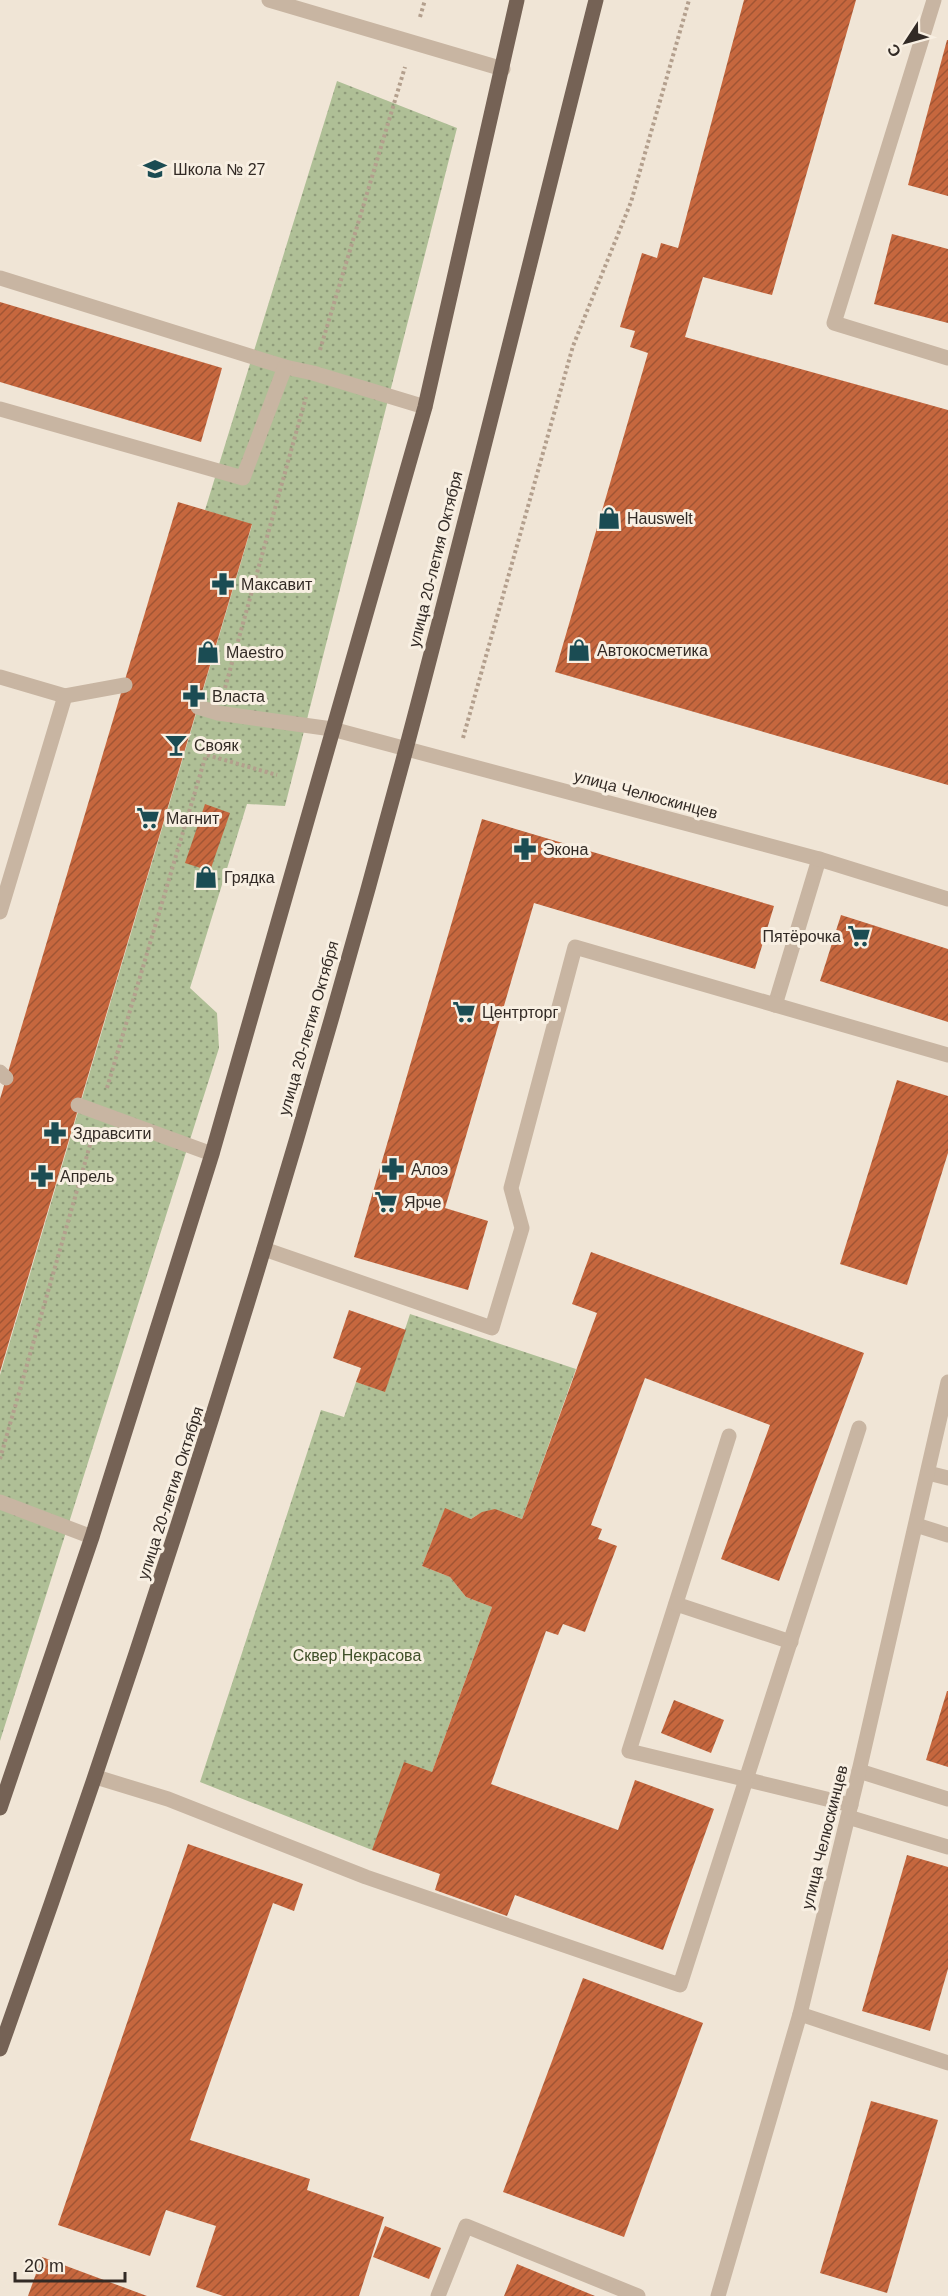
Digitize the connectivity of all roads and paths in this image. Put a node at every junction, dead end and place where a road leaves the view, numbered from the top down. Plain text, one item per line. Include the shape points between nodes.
1 (270, 0) edge
2 (517, 0) edge
3 (596, 0) edge
4 (689, 0) edge
5 (934, 0) edge
6 (503, 69) junction
7 (0, 278) edge
8 (948, 358) edge
9 (285, 367) junction
10 (425, 407) junction
11 (0, 409) edge
12 (0, 677) edge
13 (125, 685) dead end
14 (65, 696) junction
15 (198, 707) dead end
16 (332, 729) junction
17 (405, 750) junction
18 (207, 755) dead end
19 (456, 761) junction
20 (277, 775) dead end
21 (819, 859) junction
22 (948, 899) edge
23 (0, 912) edge
24 (775, 1005) junction
25 (948, 1055) edge
26 (78, 1106) dead end
27 (212, 1154) junction
28 (264, 1249) junction
29 (948, 1382) edge
30 (859, 1428) dead end
31 (729, 1436) dead end
32 (928, 1473) junction
33 (948, 1478) edge
34 (0, 1502) edge
35 (916, 1525) junction
36 (948, 1535) edge
37 (92, 1537) junction
38 (676, 1604) junction
39 (791, 1642) junction
40 (859, 1771) junction
41 (96, 1777) junction
42 (745, 1782) junction
43 (948, 1799) edge
44 (0, 1808) edge
45 (850, 1811) junction
46 (948, 1847) edge
47 (800, 2014) junction
48 (0, 2049) edge
49 (948, 2063) edge
50 (438, 2296) edge
51 (638, 2296) edge
52 (718, 2296) edge

1 - 6 street
2 - 6 main road
3 - 17 main road, улица 20-летия Октября
4 - 19 path via 631,202 573,346
5 - 8 street via 834,324
6 - 10 main road
7 - 9 street
9 - 10 street
9 - 11 street via 243,478
10 - 16 main road
12 - 14 street
13 - 14 street
14 - 23 street
15 - 16 street, улица Челюскинцев
16 - 17 street, улица Челюскинцев
16 - 27 main road
17 - 19 street, улица Челюскинцев
17 - 28 main road, улица 20-летия Октября
18 - 20 path
19 - 21 street, улица Челюскинцев
21 - 22 street, улица Челюскинцев
21 - 24 street
24 - 25 street
24 - 28 street via 575,947 511,1188 522,1228 492,1328
26 - 27 street
27 - 37 main road
28 - 41 main road, улица 20-летия Октября
29 - 32 street, улица Челюскинцев
30 - 39 street
31 - 38 street
32 - 33 street
32 - 35 street, улица Челюскинцев
34 - 37 street
35 - 36 street
35 - 40 street, улица Челюскинцев
37 - 44 main road
38 - 39 street
38 - 42 street via 629,1751
39 - 42 street
40 - 43 street
40 - 45 street, улица Челюскинцев
41 - 42 street via 168,1799 366,1877 680,1985
41 - 48 main road, улица 20-летия Октября
42 - 45 street
45 - 46 street
45 - 47 street, улица Челюскинцев
47 - 49 street
47 - 52 street, улица Челюскинцев
50 - 51 street via 466,2226

